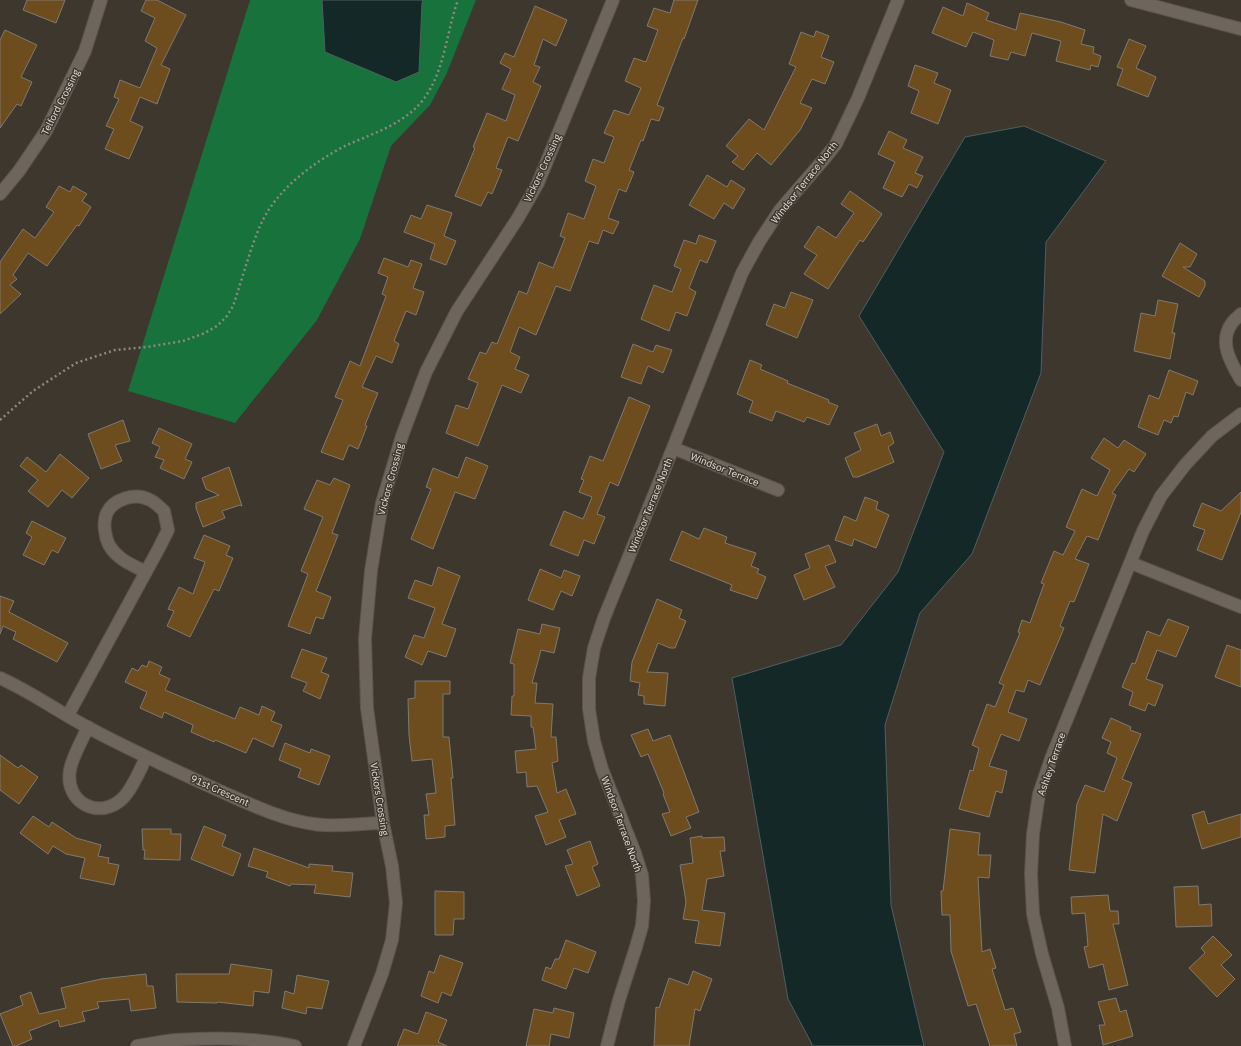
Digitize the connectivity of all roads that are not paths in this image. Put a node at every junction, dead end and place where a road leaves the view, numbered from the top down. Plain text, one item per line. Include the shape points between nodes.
1 (101, 0) edge
2 (613, 0) edge
3 (898, 0) edge
4 (1131, 0) edge
5 (1241, 29) edge
6 (0, 194) edge
7 (1241, 314) edge
8 (1241, 380) edge
9 (1241, 414) edge
10 (673, 448) junction
11 (778, 490) dead end
12 (1130, 563) junction
13 (146, 572) junction
14 (1241, 607) edge
15 (0, 678) edge
16 (68, 715) junction
17 (88, 727) junction
18 (146, 758) junction
19 (383, 823) junction
20 (137, 1046) edge
21 (296, 1046) edge
22 (354, 1046) edge
23 (607, 1046) edge
24 (1065, 1046) edge

1 - 6 street, Telford Crossing via 84,51 46,131
2 - 19 street, Vickors Crossing via 538,183 457,311 426,372 402,436 382,503 371,571 365,640 367,708
3 - 10 street, Windsor Terrace North via 858,98 836,144 780,210 742,274
4 - 5 street
7 - 8 street via 1231,323 1226,336 1226,349 1231,364
9 - 12 street, Ashley Terrace via 1207,442 1161,496
10 - 11 street, Windsor Terrace
10 - 23 street, Windsor Terrace North via 604,618 594,648 589,678 589,709 594,741 642,875 644,901 642,926
12 - 14 street
12 - 24 street, Ashley Terrace via 1052,756 1039,794 1033,834 1033,914 1058,1008
13 - 13 street via 168,530 164,511 150,499 134,496 116,502 106,515 104,529 109,545 121,558
13 - 16 street
15 - 16 street, 91st Crescent
16 - 17 street, 91st Crescent
17 - 18 street, 91st Crescent
17 - 18 street via 70,769 69,783 74,796 86,806 101,809 123,798
18 - 19 street, 91st Crescent via 245,802 286,817 313,824 338,826
19 - 22 street, Vickors Crossing via 396,903 392,940 382,974
20 - 21 street via 176,1040 228,1039

